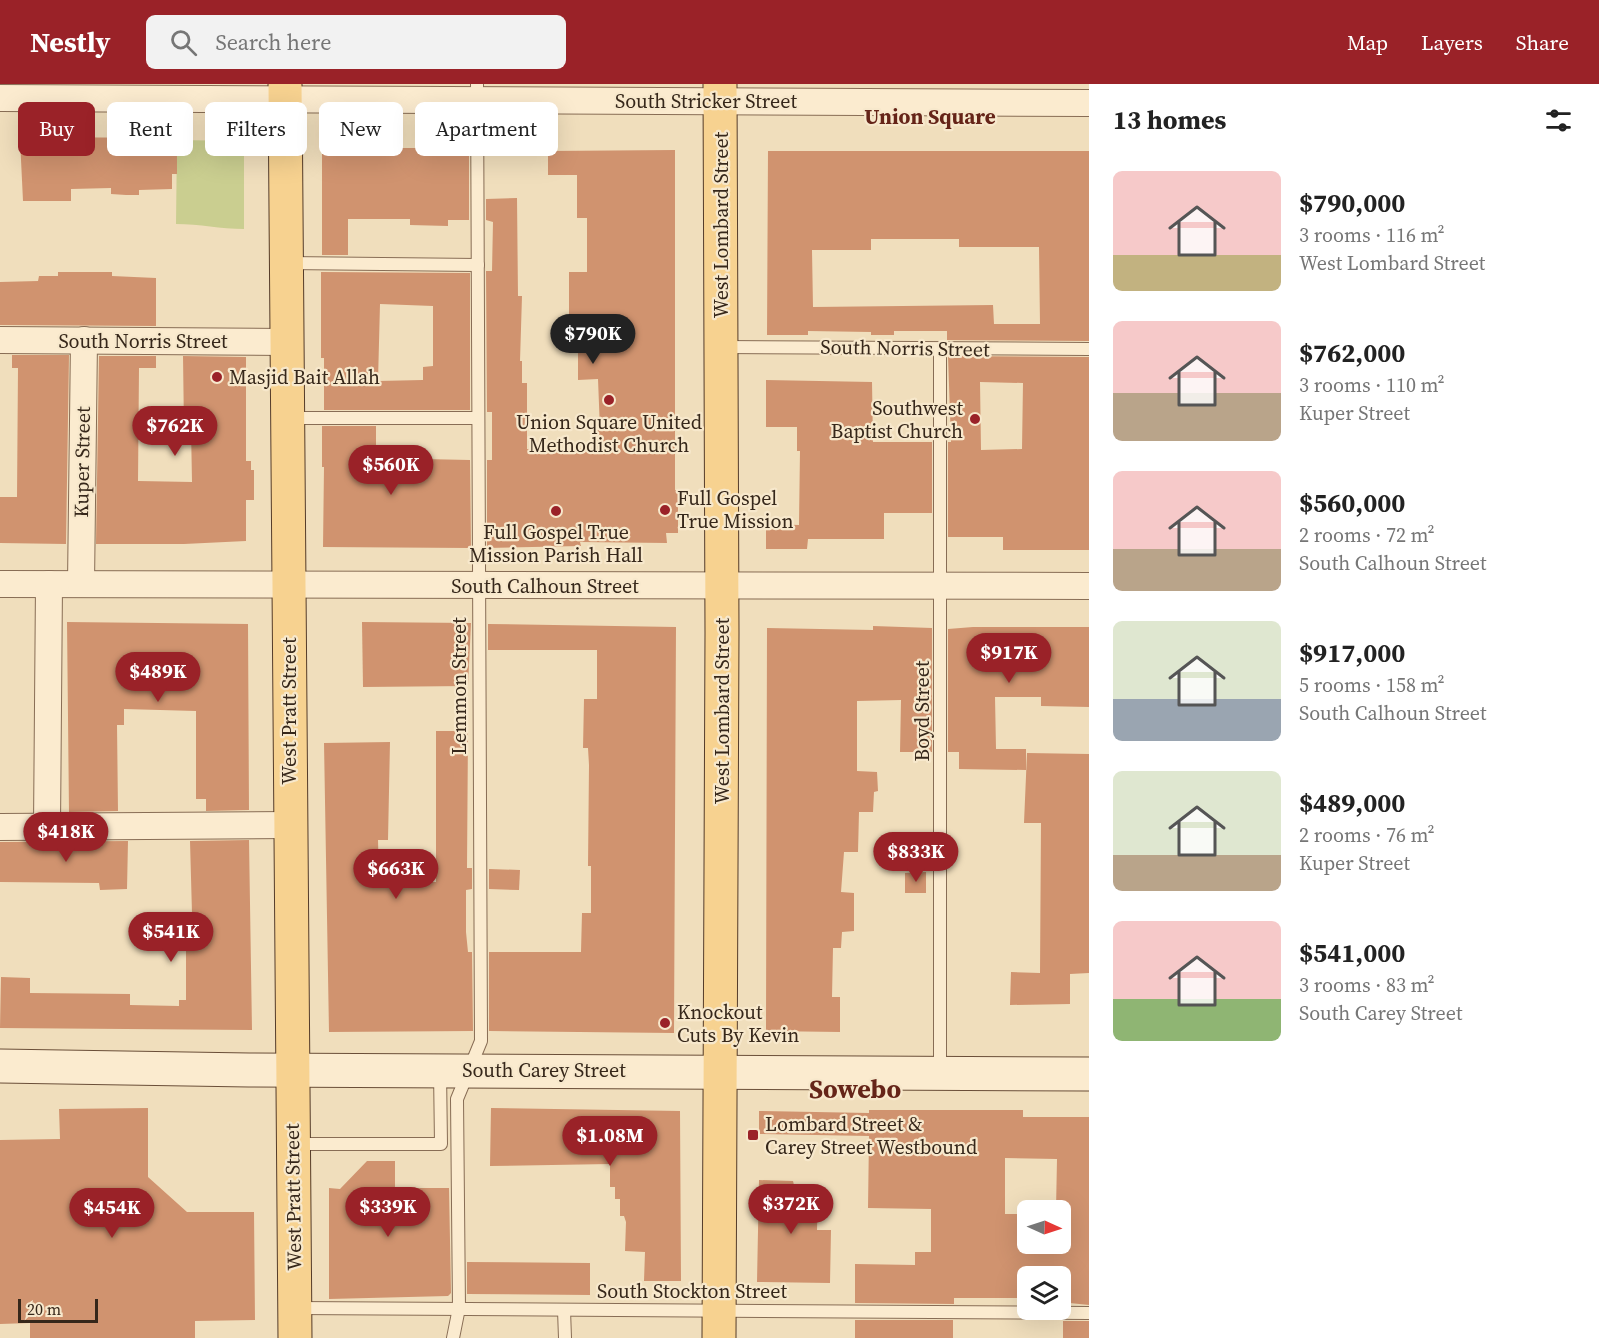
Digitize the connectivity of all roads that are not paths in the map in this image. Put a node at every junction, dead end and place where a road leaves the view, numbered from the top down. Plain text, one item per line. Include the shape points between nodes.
1 (285, 92) edge
2 (477, 92) edge
3 (720, 93) edge
4 (0, 98) edge
5 (1089, 103) edge
6 (286, 264) junction
7 (478, 265) junction
8 (0, 340) edge
9 (84, 340) junction
10 (286, 342) junction
11 (721, 346) junction
12 (940, 349) junction
13 (1089, 349) edge
14 (287, 418) junction
15 (478, 418) junction
16 (0, 584) edge
17 (49, 584) junction
18 (81, 584) junction
19 (288, 585) junction
20 (478, 586) junction
21 (1089, 586) edge
22 (722, 587) junction
23 (942, 587) junction
24 (290, 825) junction
25 (0, 827) edge
26 (47, 827) junction
27 (0, 1066) edge
28 (292, 1070) junction
29 (454, 1070) junction
30 (720, 1071) junction
31 (940, 1073) junction
32 (1089, 1074) edge
33 (293, 1144) junction
34 (459, 1308) junction
35 (564, 1310) junction
36 (1089, 1313) edge
37 (294, 1323) edge
38 (719, 1324) edge
39 (453, 1338) edge
40 (565, 1338) edge

1 - 2 street, South Stricker Street
1 - 4 street, South Stricker Street
1 - 6 main road, West Pratt Street
2 - 3 street, South Stricker Street
2 - 7 lane, Lemmon Street
3 - 5 street, South Stricker Street
3 - 11 main road, West Lombard Street
6 - 7 lane
6 - 10 main road, West Pratt Street
7 - 15 lane, Lemmon Street
8 - 9 street, South Norris Street
9 - 10 street, South Norris Street
9 - 18 street, Kuper Street
10 - 14 main road, West Pratt Street
11 - 12 lane, South Norris Street
11 - 22 main road, West Lombard Street
12 - 13 lane, South Norris Street
12 - 23 lane, Boyd Street
14 - 15 lane
14 - 19 main road, West Pratt Street
15 - 20 lane, Lemmon Street
16 - 17 street, South Calhoun Street
17 - 18 street, South Calhoun Street
17 - 26 street
18 - 19 street, South Calhoun Street
19 - 20 street, South Calhoun Street
19 - 24 main road, West Pratt Street
20 - 22 street, South Calhoun Street
20 - 29 lane, Lemmon Street via 481,1041
21 - 23 street, South Calhoun Street
22 - 23 street, South Calhoun Street
22 - 30 main road, West Lombard Street
23 - 31 lane, Boyd Street
24 - 26 street
24 - 28 main road, West Pratt Street
25 - 26 street
27 - 28 main road, South Carey Street
28 - 29 main road, South Carey Street
28 - 33 main road, West Pratt Street
29 - 30 main road, South Carey Street
29 - 33 lane via 441,1144
29 - 34 lane, Lemmon Street
30 - 31 main road, South Carey Street
30 - 38 main road, West Lombard Street
31 - 32 main road, South Carey Street
33 - 37 main road, West Pratt Street
34 - 35 lane, South Stockton Street
34 - 37 lane, South Stockton Street
34 - 39 lane
35 - 38 lane, South Stockton Street
35 - 40 lane
36 - 38 lane, South Stockton Street

